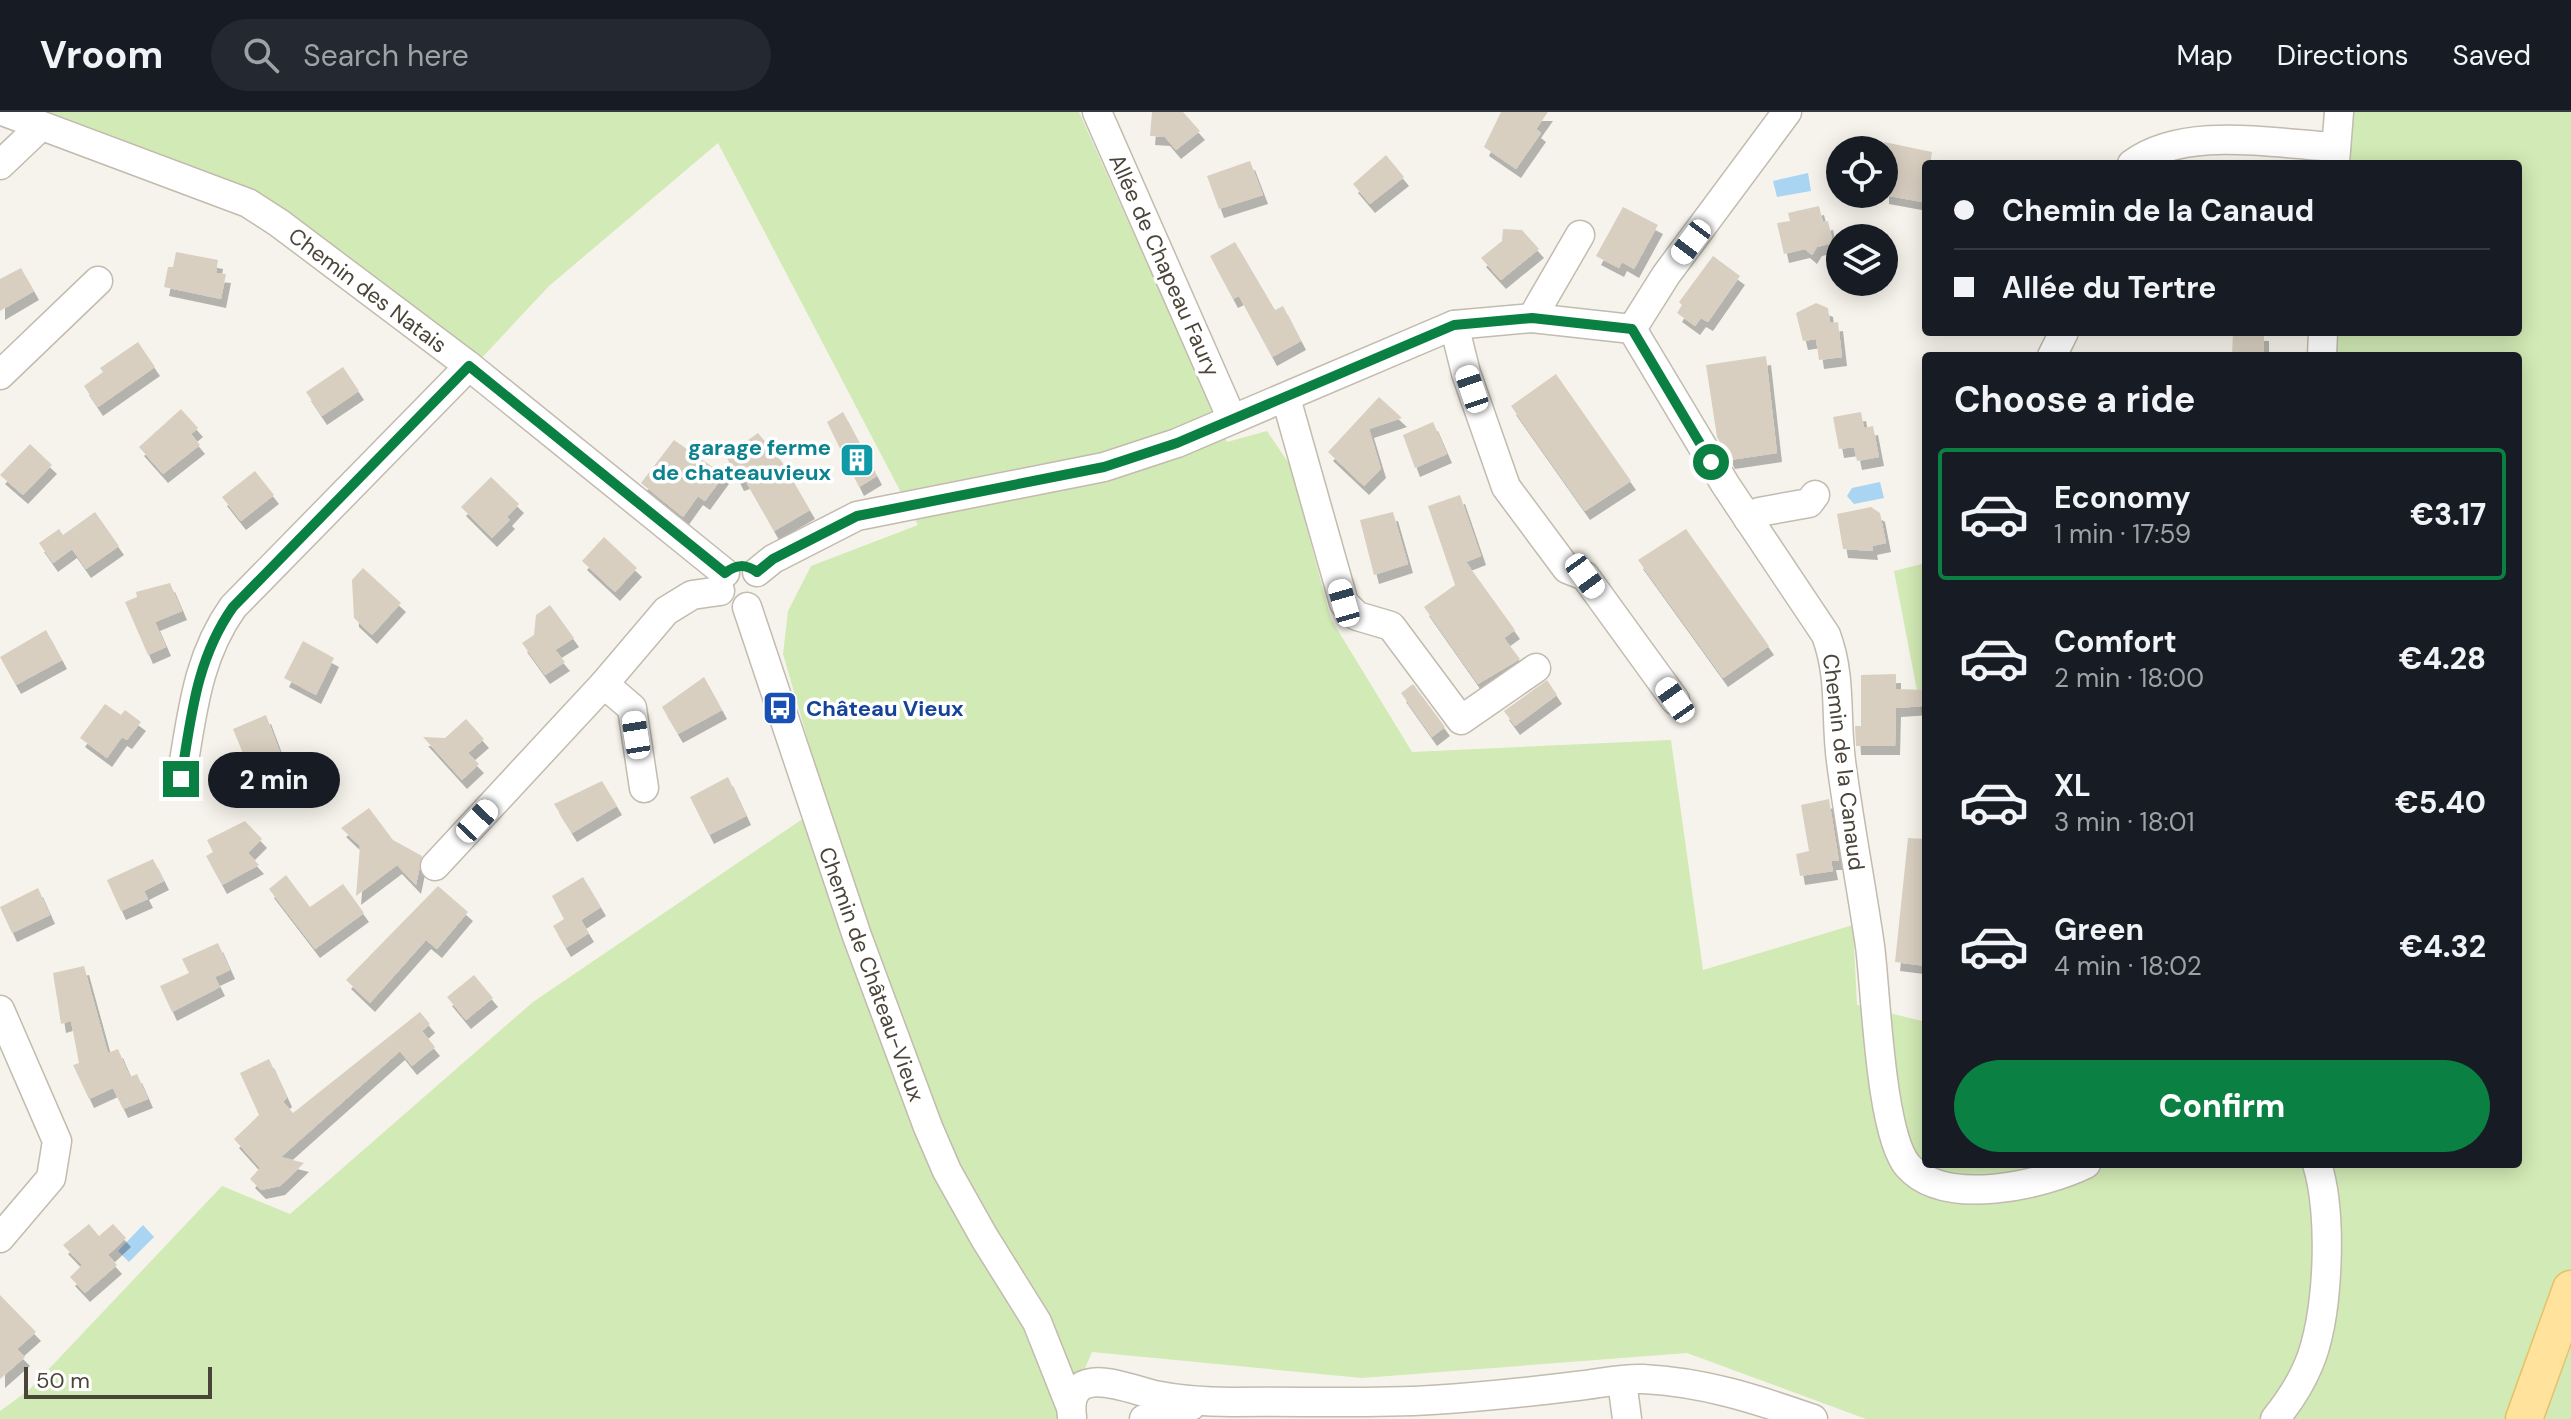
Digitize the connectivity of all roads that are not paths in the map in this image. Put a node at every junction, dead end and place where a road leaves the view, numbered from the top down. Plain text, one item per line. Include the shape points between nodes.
1 (5, 112) edge
2 (1097, 112) edge
3 (1787, 112) edge
4 (2339, 112) edge
5 (40, 127) junction
6 (2336, 156) edge
7 (2140, 160) edge
8 (0, 165) edge
9 (1580, 235) dead end
10 (98, 281) dead end
11 (1532, 318) junction
12 (1454, 325) junction
13 (1632, 329) junction
14 (469, 366) junction
15 (0, 375) edge
16 (1286, 398) junction
17 (1232, 419) junction
18 (1815, 495) dead end
19 (1748, 519) junction
20 (688, 546) junction
21 (757, 572) junction
22 (722, 582) junction
23 (674, 605) junction
24 (747, 607) junction
25 (1536, 668) dead end
26 (604, 684) junction
27 (1675, 700) dead end
28 (181, 779) dead end
29 (644, 788) dead end
30 (435, 866) dead end
31 (0, 1010) edge
32 (2077, 1168) edge
33 (2318, 1168) edge
34 (0, 1238) edge
35 (2571, 1289) edge
36 (1037, 1322) junction
37 (1622, 1381) junction
38 (1106, 1382) junction
39 (1211, 1402) junction
40 (1071, 1412) edge
41 (1128, 1419) edge
42 (1144, 1419) edge
43 (1627, 1419) edge
44 (1813, 1419) edge
45 (2275, 1419) edge
46 (2524, 1419) edge

1 - 5 street, Chemin des Natais
2 - 17 street, Allée de Chapeau Faury
3 - 13 street
4 - 6 street
5 - 8 street
5 - 14 street, Chemin des Natais via 248,203
6 - 7 street via 2202,140 2162,148
9 - 11 street
10 - 15 street
11 - 12 street
11 - 13 street
12 - 16 street
12 - 27 street via 1506,487 1567,569 1585,576
13 - 19 street, Chemin de la Canaud
14 - 20 street, Chemin des Natais
14 - 28 street via 233,607 199,674
16 - 17 street
16 - 25 street via 1344,603 1357,616 1391,626 1461,720
17 - 21 street via 1104,467 857,516
18 - 19 street via 1809,503
19 - 32 street, Chemin de la Canaud via 1826,635 1838,678 1841,760 1871,951 1874,1010 1899,1151 1917,1174 1957,1187 2029,1185
20 - 22 street, Chemin des Natais
20 - 23 street via 692,564
21 - 22 street via 735,566
21 - 24 street via 761,593
22 - 23 street
22 - 24 street via 730,605
23 - 26 street
24 - 36 street, Chemin de Château-Vieux via 852,921 928,1127 984,1237
26 - 29 street via 632,708
26 - 30 street
31 - 34 street via 57,1141 51,1178
33 - 45 street via 2327,1223 2321,1321 2308,1367
35 - 46 main road
36 - 38 street, Chemin de Château-Vieux
36 - 40 street, Chemin de Château-Vieux
37 - 39 street, Chemin de Château-Vieux via 1431,1400
37 - 43 street
37 - 44 street, Chemin de Château-Vieux via 1708,1386
38 - 39 street, Chemin de Château-Vieux
38 - 40 street via 1086,1384 1076,1393
38 - 41 street via 1129,1403
39 - 42 street, Chemin de Château-Vieux

